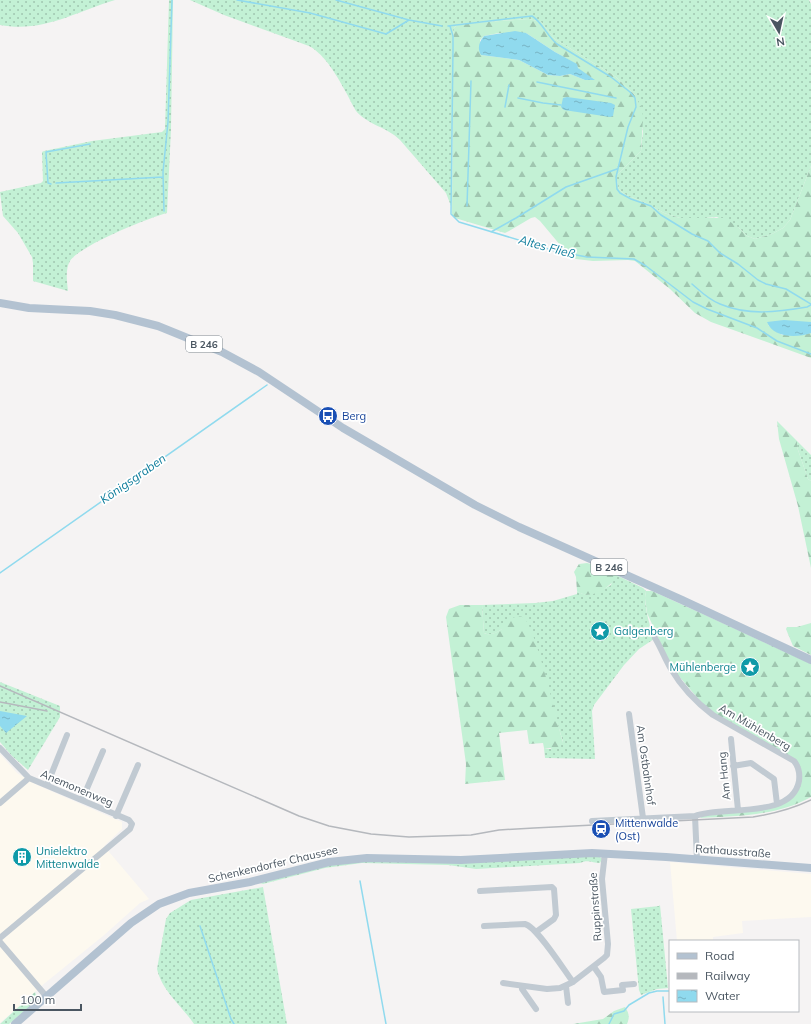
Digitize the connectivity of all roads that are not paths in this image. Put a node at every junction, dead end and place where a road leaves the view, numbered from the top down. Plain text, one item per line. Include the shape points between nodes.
1 (2, 304) edge
2 (655, 638) dead end
3 (811, 660) edge
4 (629, 714) dead end
5 (67, 735) dead end
6 (731, 739) dead end
7 (0, 748) edge
8 (103, 751) dead end
9 (138, 765) dead end
10 (733, 766) junction
11 (29, 778) junction
12 (47, 785) junction
13 (82, 800) junction
14 (0, 803) edge
15 (777, 804) junction
16 (738, 810) junction
17 (116, 816) junction
18 (695, 816) junction
19 (643, 818) junction
20 (592, 821) dead end
21 (605, 853) junction
22 (697, 860) junction
23 (811, 868) edge
24 (480, 891) dead end
25 (484, 926) dead end
26 (536, 932) junction
27 (0, 938) edge
28 (0, 942) edge
29 (594, 967) junction
30 (573, 982) junction
31 (503, 983) dead end
32 (634, 984) dead end
33 (522, 986) junction
34 (566, 986) junction
35 (46, 996) junction
36 (568, 1003) dead end
37 (536, 1009) dead end
38 (15, 1024) edge

1 - 3 main road, B 246 via 115,315 158,326 198,341 238,359 322,415 475,505
2 - 15 street, Am Mühlenberg via 680,682 705,709 787,756 797,765 799,775 796,790 791,797
4 - 19 street, Am Ostbahnhof
5 - 12 street
6 - 10 street, Am Hang
7 - 11 street, Anemonenweg
8 - 13 street
9 - 17 street
10 - 15 street via 751,763 774,779
10 - 16 street, Am Hang
11 - 12 street, Anemonenweg
11 - 14 street
12 - 13 street, Anemonenweg
13 - 17 street, Anemonenweg
15 - 16 street, Am Mühlenberg
16 - 18 street, Am Mühlenberg via 706,812
17 - 27 street, Anemonenweg via 129,820 132,824 130,828
18 - 19 street, Am Ostbahnhof
18 - 22 street
19 - 20 street, Am Ostbahnhof
21 - 22 main road, Rathausstraße
21 - 29 street, Ruppinstraße via 602,879 608,950
21 - 35 main road, Schenkendorfer Chaussee via 461,860 350,859 185,894 159,904 140,916
22 - 23 main road, Rathausstraße
24 - 26 street via 552,887 556,915
25 - 26 street via 525,924
26 - 30 street
28 - 35 street
29 - 30 street, Ruppinstraße
29 - 32 street via 601,977 604,992 622,990 622,985
30 - 34 street, Ruppinstraße
31 - 33 street, Ruppinstraße
33 - 34 street, Ruppinstraße via 547,989
33 - 37 street
34 - 36 street
35 - 38 main road, Schenkendorfer Chaussee

